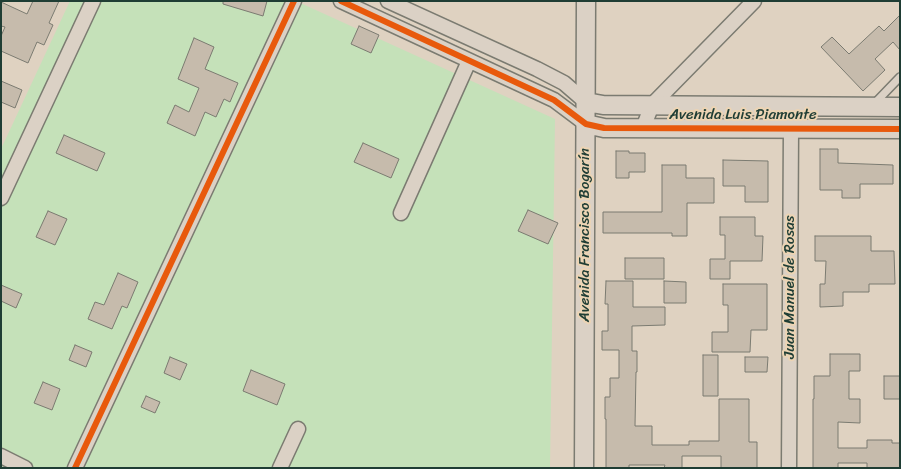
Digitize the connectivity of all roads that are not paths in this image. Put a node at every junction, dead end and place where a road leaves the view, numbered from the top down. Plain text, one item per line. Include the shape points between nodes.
1 (93, 1) edge
2 (294, 1) edge
3 (341, 1) edge
4 (388, 1) edge
5 (586, 1) edge
6 (754, 1) edge
7 (469, 60) junction
8 (900, 77) edge
9 (586, 102) junction
10 (652, 106) junction
11 (794, 106) junction
12 (871, 107) junction
13 (900, 107) edge
14 (586, 124) junction
15 (643, 128) junction
16 (791, 129) junction
17 (900, 129) edge
18 (1, 198) edge
19 (401, 213) dead end
20 (298, 429) dead end
21 (1, 456) edge
22 (25, 468) edge
23 (75, 468) edge
24 (280, 468) edge
25 (584, 468) edge
26 (789, 468) edge

1 - 18 street
2 - 23 street
3 - 7 street
4 - 9 street via 537,69 564,83
5 - 9 street, Avenida Francisco Bogarín
6 - 10 street
7 - 14 street via 554,100
7 - 19 street
8 - 12 lane
9 - 10 street, Avenida Luis Piamonte
9 - 14 street, Avenida Francisco Bogarín
10 - 11 street, Avenida Luis Piamonte
10 - 15 street
11 - 12 street, Avenida Luis Piamonte
11 - 16 street, Juan Manuel de Rosas
12 - 13 street, Avenida Luis Piamonte
14 - 15 street, Avenida Luis Piamonte via 604,128
14 - 25 street, Avenida Francisco Bogarín
15 - 16 street, Avenida Luis Piamonte
16 - 17 street, Avenida Luis Piamonte
16 - 26 street, Juan Manuel de Rosas
20 - 24 street
21 - 22 street

